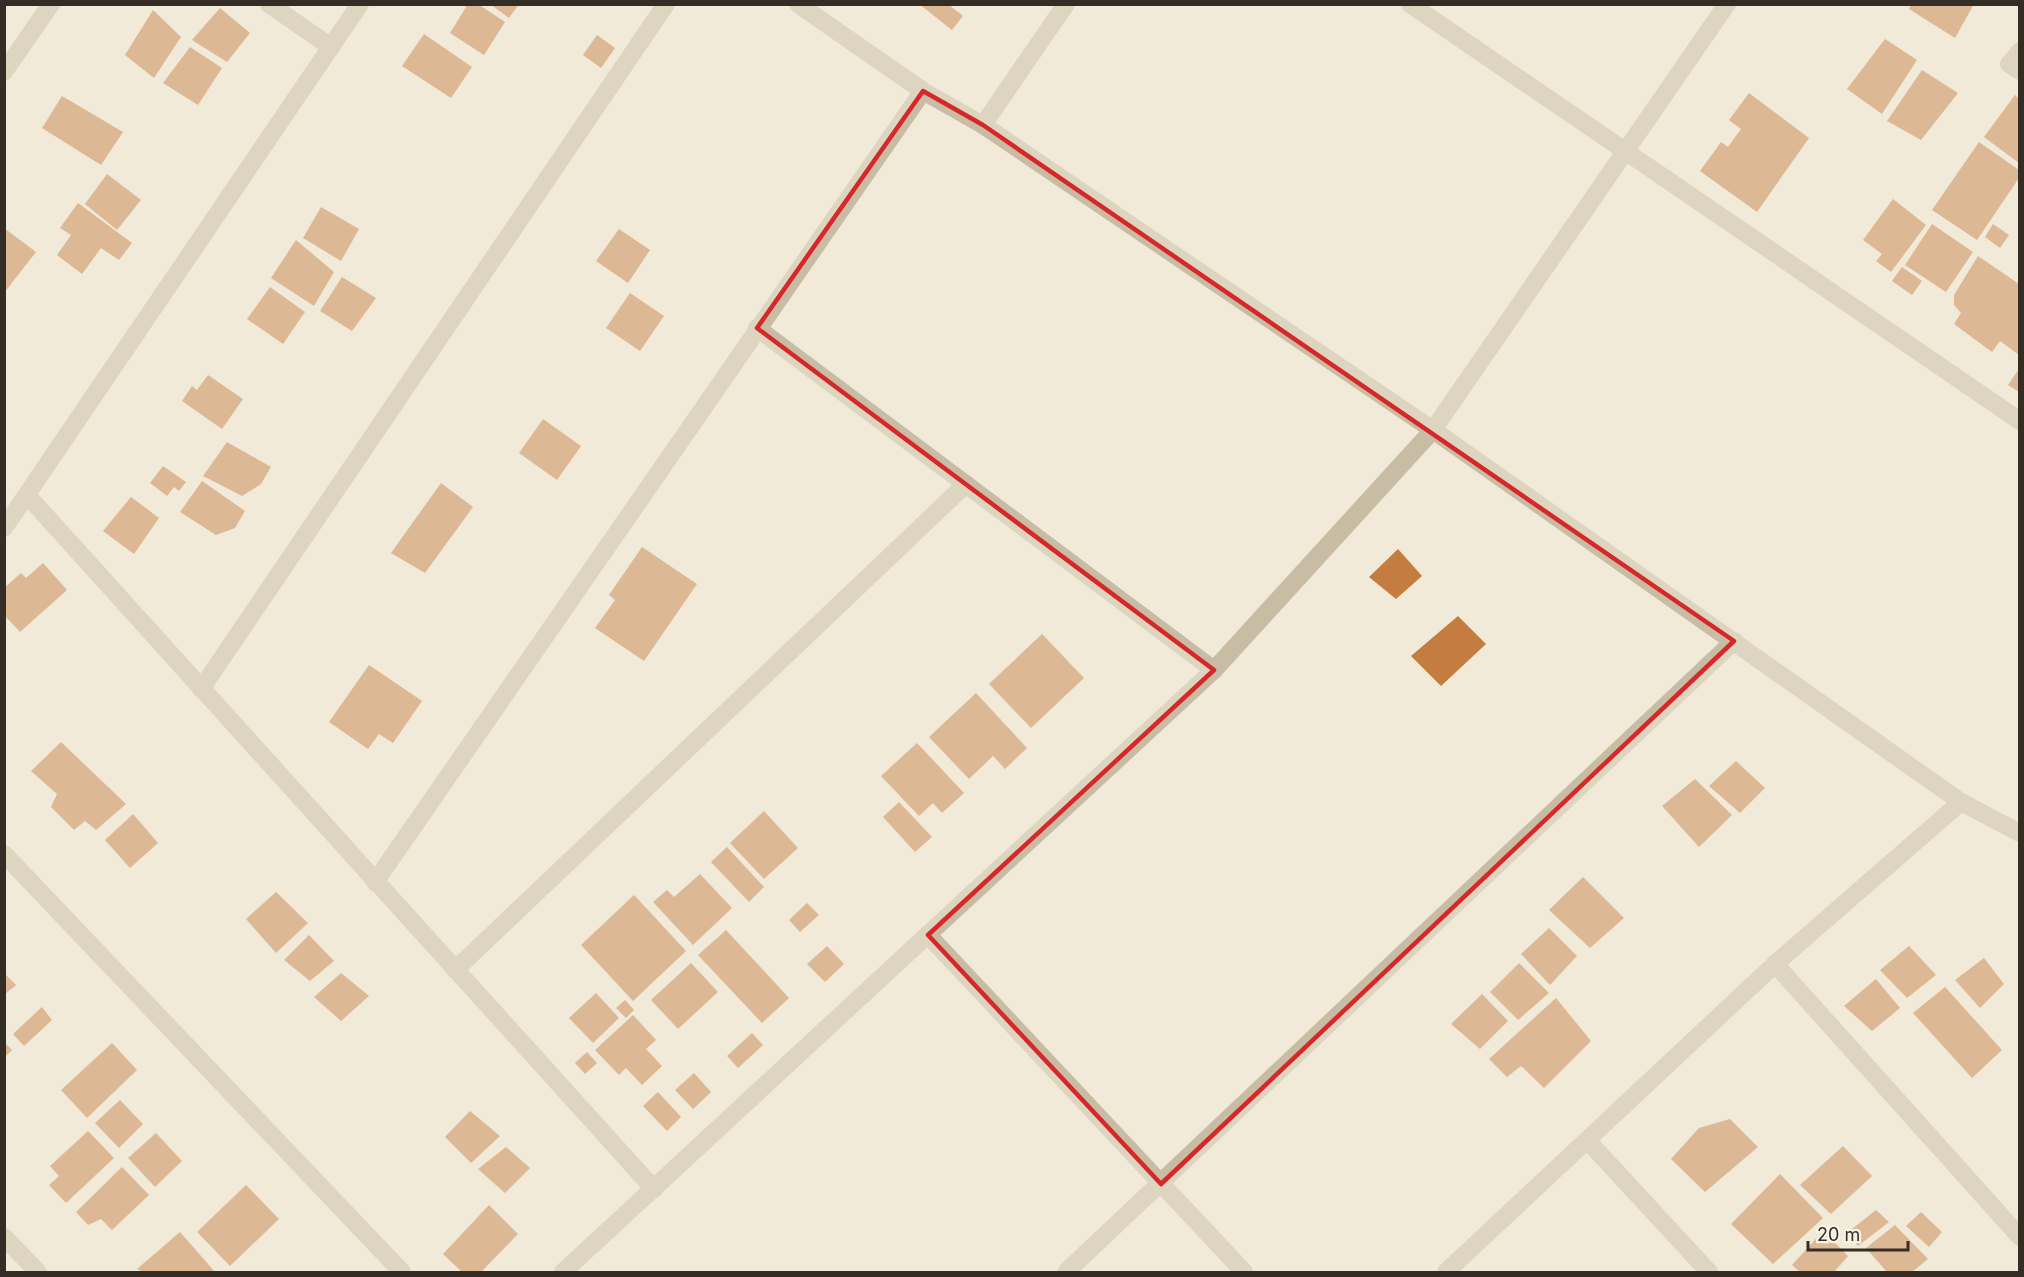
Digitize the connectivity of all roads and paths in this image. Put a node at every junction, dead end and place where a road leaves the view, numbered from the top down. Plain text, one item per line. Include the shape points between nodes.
1 (51, 4) edge
2 (269, 4) edge
3 (360, 4) edge
4 (666, 4) edge
5 (798, 4) edge
6 (1066, 4) edge
7 (1410, 4) edge
8 (1727, 4) edge
9 (331, 47) junction
10 (2019, 51) edge
11 (2019, 71) edge
12 (4, 72) edge
13 (923, 91) junction
14 (983, 125) junction
15 (1626, 152) junction
16 (757, 328) junction
17 (2019, 421) edge
18 (1433, 430) junction
19 (966, 484) junction
20 (27, 495) junction
21 (4, 528) edge
22 (1734, 641) junction
23 (1214, 670) junction
24 (201, 689) junction
25 (1961, 802) junction
26 (2019, 833) edge
27 (4, 854) edge
28 (375, 882) junction
29 (928, 935) junction
30 (1775, 964) junction
31 (455, 970) junction
32 (1587, 1140) junction
33 (1161, 1184) junction
34 (654, 1190) junction
35 (4, 1237) edge
36 (2019, 1237) edge
37 (38, 1272) edge
38 (402, 1272) edge
39 (563, 1272) edge
40 (1066, 1272) edge
41 (1244, 1272) edge
42 (1446, 1272) edge
43 (1709, 1272) edge

1 - 12 street
2 - 9 street
3 - 9 street
4 - 24 street
5 - 13 street
6 - 14 street
7 - 15 street
8 - 15 street
9 - 20 street
10 - 11 street via 2009,64
13 - 14 street
13 - 16 street
14 - 18 street
15 - 17 street
15 - 18 street
16 - 19 street
16 - 28 street
18 - 22 street
18 - 23 street
19 - 23 street
19 - 31 street
20 - 21 street
20 - 24 street
22 - 25 street
22 - 33 street
23 - 29 street
24 - 28 street
25 - 26 street
25 - 30 street
27 - 38 street
28 - 31 street
29 - 33 street
29 - 34 street
30 - 32 street
30 - 36 street
31 - 34 street
32 - 42 street
32 - 43 street
33 - 40 street
33 - 41 street
34 - 39 street
35 - 37 street

